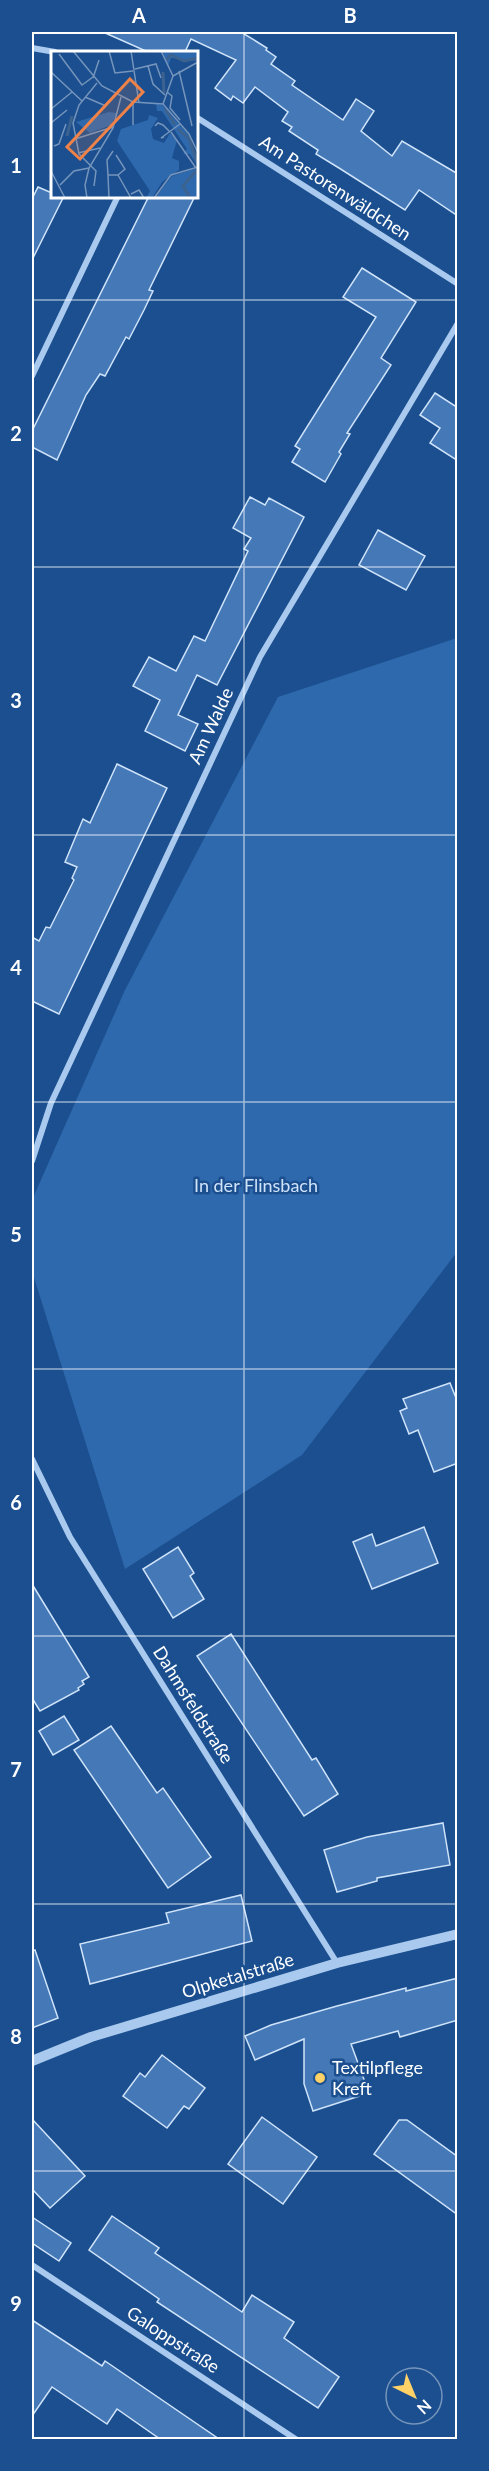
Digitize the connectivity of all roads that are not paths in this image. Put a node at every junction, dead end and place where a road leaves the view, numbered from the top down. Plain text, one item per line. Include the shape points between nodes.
1 (32, 48) edge
2 (51, 51) edge
3 (198, 118) edge
4 (117, 198) edge
5 (458, 284) edge
6 (458, 323) edge
7 (32, 376) edge
8 (32, 1161) edge
9 (32, 1459) edge
10 (458, 1934) edge
11 (337, 1963) junction
12 (32, 2061) edge
13 (32, 2265) edge
14 (297, 2439) edge

1 - 2 street
3 - 5 street, Am Pastorenwäldchen
4 - 7 street
6 - 8 street, Am Walde via 260,657 51,1102
9 - 11 street, Dahmsfeldstraße via 70,1537
10 - 11 street, Olpketalstraße
11 - 12 street, Olpketalstraße via 91,2037
13 - 14 street, Galoppstraße

